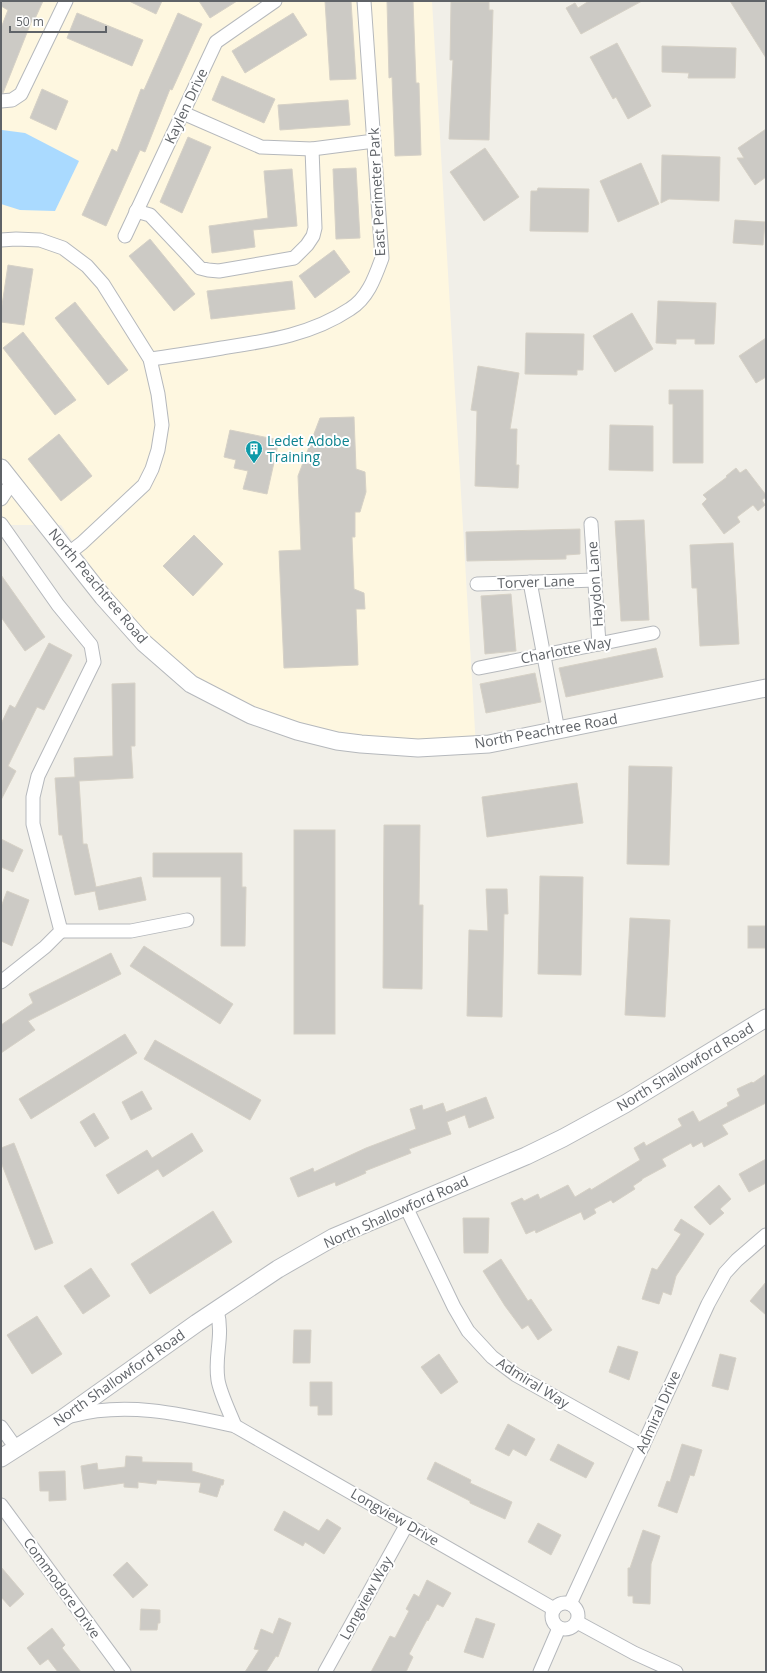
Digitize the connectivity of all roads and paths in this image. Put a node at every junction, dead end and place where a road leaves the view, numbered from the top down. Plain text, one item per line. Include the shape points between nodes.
1 (66, 1) edge
2 (275, 1) edge
3 (364, 1) edge
4 (1, 101) edge
5 (183, 113) junction
6 (374, 141) junction
7 (312, 149) junction
8 (136, 211) junction
9 (125, 236) dead end
10 (1, 240) edge
11 (150, 359) junction
12 (1, 468) edge
13 (12, 482) junction
14 (1, 499) edge
15 (1, 524) edge
16 (591, 524) dead end
17 (69, 553) junction
18 (594, 580) junction
19 (530, 582) junction
20 (477, 584) dead end
21 (653, 633) dead end
22 (599, 644) junction
23 (544, 655) junction
24 (479, 668) dead end
25 (766, 688) edge
26 (558, 731) junction
27 (187, 920) dead end
28 (61, 931) junction
29 (1, 982) edge
30 (766, 1018) edge
31 (406, 1207) junction
32 (766, 1235) edge
33 (217, 1310) junction
34 (62, 1418) junction
35 (235, 1426) junction
36 (1, 1427) edge
37 (643, 1446) junction
38 (16, 1448) junction
39 (1, 1458) edge
40 (1, 1505) edge
41 (407, 1524) junction
42 (570, 1604) junction
43 (554, 1609) junction
44 (577, 1622) junction
45 (559, 1628) junction
46 (124, 1672) edge
47 (325, 1672) edge
48 (540, 1672) edge
49 (676, 1672) edge

1 - 4 street via 21,94 12,100
2 - 5 street, Kaylen Drive via 216,42
3 - 6 street, East Perimeter Park
5 - 7 street via 261,147
5 - 8 street, Kaylen Drive
6 - 7 street
6 - 11 street, East Perimeter Park via 382,258 367,292 351,309 320,325 285,338
7 - 8 street via 315,228 307,245 294,258 219,271 200,268 150,215
8 - 9 street, Kaylen Drive
10 - 11 street via 40,240 63,248 87,266 102,284
11 - 17 street via 162,425 152,470 144,485
12 - 13 street, North Peachtree Road
13 - 14 street
13 - 17 street, North Peachtree Road
15 - 28 street via 58,605 91,645 94,662 38,776 33,797 33,824
16 - 18 street, Haydon Lane
17 - 26 street, North Peachtree Road via 103,597 144,643 191,684 272,724 337,741 418,748 489,744
18 - 19 street, Torver Lane
18 - 22 street, Haydon Lane
19 - 20 street, Torver Lane
19 - 23 street
21 - 22 street, Charlotte Way
22 - 23 street, Charlotte Way
23 - 24 street, Charlotte Way
23 - 26 street
25 - 26 street, North Peachtree Road
27 - 28 street via 131,930
28 - 29 street
30 - 31 street, North Shallowford Road via 625,1104 563,1138
31 - 33 street, North Shallowford Road via 334,1238 278,1269
31 - 37 street, Admiral Way via 454,1308 468,1331 483,1348 516,1375
32 - 37 street, Admiral Drive via 725,1273 708,1304
33 - 34 street, North Shallowford Road
33 - 35 street via 221,1323 217,1356 218,1381
34 - 35 street, Longview Drive via 90,1411 135,1409 181,1414
34 - 38 street, North Shallowford Road
35 - 41 street, Longview Drive
36 - 38 street
37 - 42 street, Admiral Drive
38 - 39 street, North Shallowford Road
40 - 46 street, Commodore Drive
41 - 43 street, Longview Drive
41 - 47 street, Longview Way
42 - 43 street via 561,1603
42 - 44 street via 576,1609
43 - 45 street via 553,1622
44 - 45 street via 567,1629
44 - 49 street
45 - 48 street

